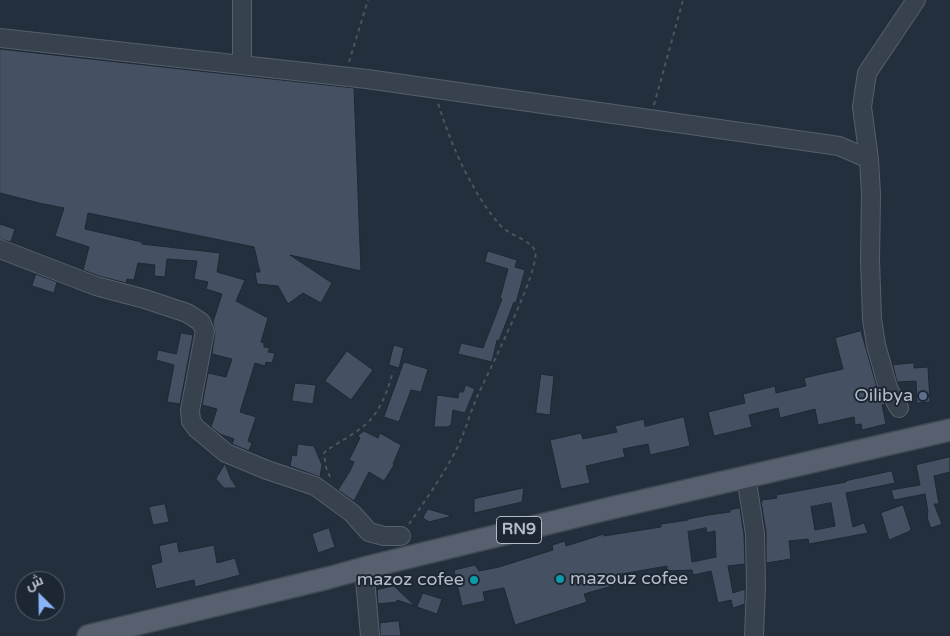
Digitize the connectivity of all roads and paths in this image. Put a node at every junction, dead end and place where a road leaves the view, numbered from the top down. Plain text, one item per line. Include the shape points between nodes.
1 (242, 0) edge
2 (368, 0) edge
3 (683, 0) edge
4 (916, 0) edge
5 (0, 38) edge
6 (242, 65) junction
7 (345, 77) junction
8 (433, 88) junction
9 (650, 119) junction
10 (869, 159) junction
11 (0, 249) edge
12 (393, 371) dead end
13 (899, 408) dead end
14 (950, 430) edge
15 (746, 476) junction
16 (328, 496) junction
17 (401, 536) joint
18 (364, 568) junction
19 (88, 636) edge
20 (370, 636) edge
21 (754, 636) edge

1 - 6 street
2 - 7 path
3 - 9 path
4 - 10 street via 868,73 862,107
5 - 6 street
6 - 7 street
7 - 8 street
8 - 9 street
8 - 17 path via 447,129 481,200 501,226 531,245 536,254 533,271 511,325 455,452
9 - 10 street via 839,146
10 - 13 street via 872,319 888,388
11 - 16 street via 96,286 188,313 201,322 205,331 190,410 191,421 196,428 226,453 315,486
12 - 16 path via 388,390 372,418 324,453 333,485
14 - 15 main road, RN9
15 - 18 main road, RN9
15 - 21 street via 755,534
16 - 17 street via 352,513 368,532
18 - 19 main road, RN9
18 - 20 street

